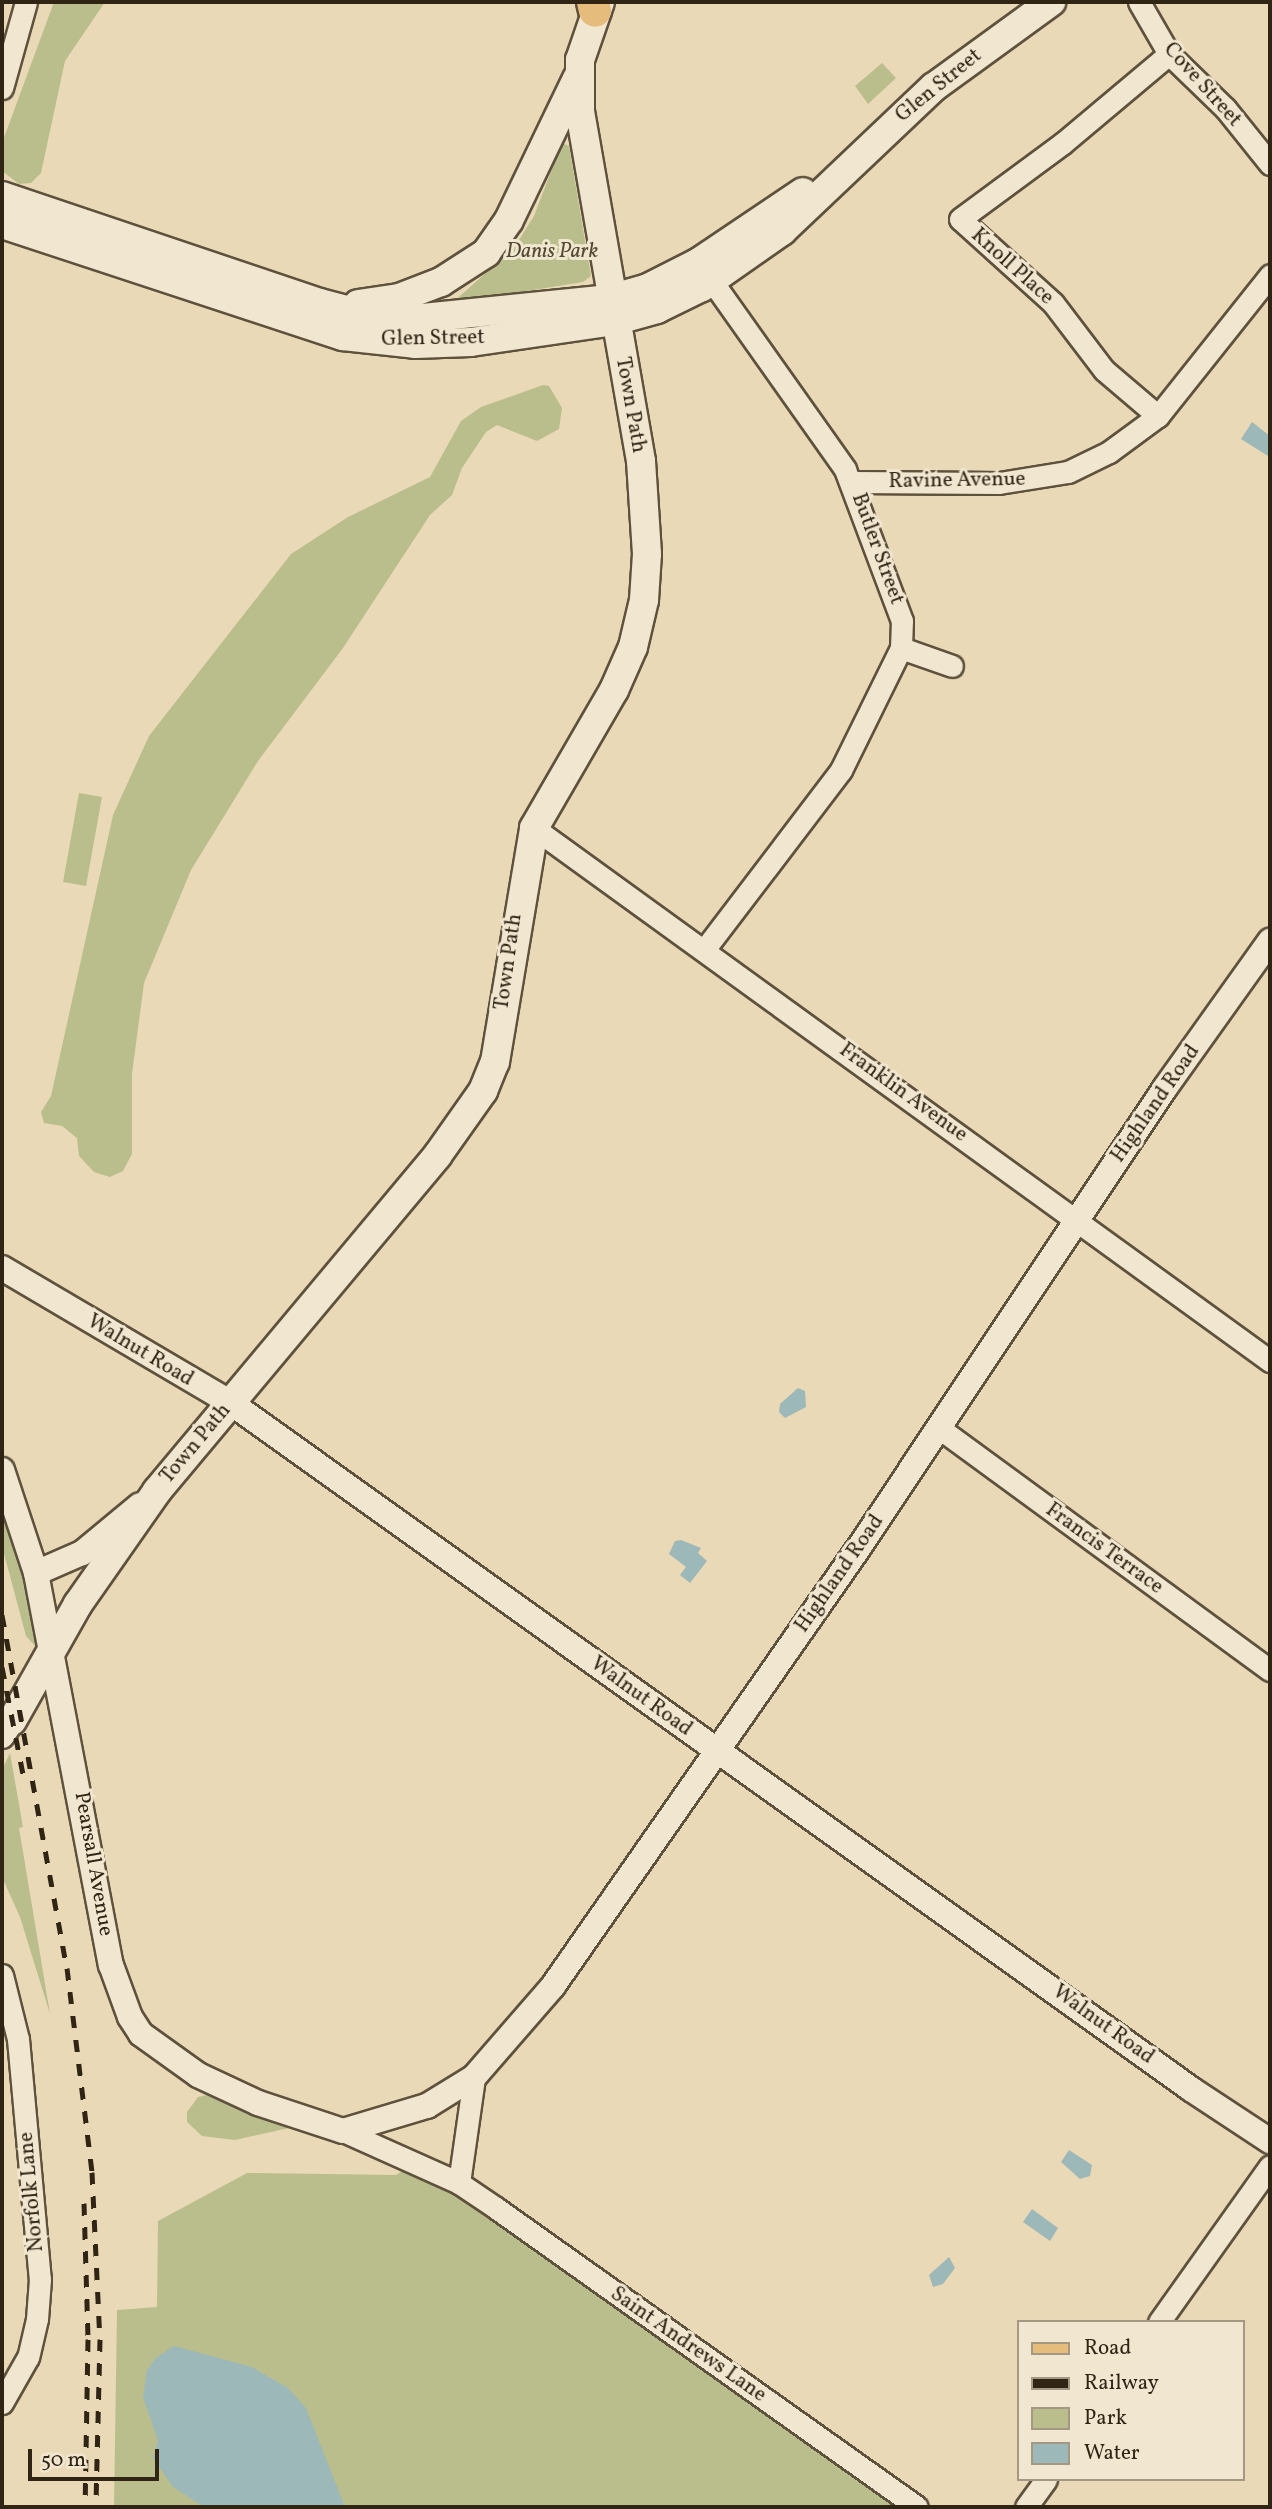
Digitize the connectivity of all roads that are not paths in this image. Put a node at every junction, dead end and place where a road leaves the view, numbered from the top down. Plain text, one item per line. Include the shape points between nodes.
1 (26, 2) edge
2 (1051, 2) edge
3 (1139, 2) edge
4 (596, 5) edge
5 (1169, 54) junction
6 (579, 76) junction
7 (2, 88) edge
8 (1270, 164) edge
9 (2, 196) edge
10 (2, 224) edge
11 (706, 271) junction
12 (1270, 275) edge
13 (440, 282) junction
14 (256, 293) junction
15 (347, 310) junction
16 (612, 310) junction
17 (406, 331) junction
18 (1158, 416) junction
19 (852, 482) junction
20 (901, 648) junction
21 (952, 666) dead end
22 (534, 828) junction
23 (1270, 941) edge
24 (704, 950) junction
25 (1077, 1220) junction
26 (2, 1268) edge
27 (1270, 1361) edge
28 (231, 1403) junction
29 (939, 1428) junction
30 (2, 1470) edge
31 (156, 1492) junction
32 (36, 1573) junction
33 (52, 1650) junction
34 (1270, 1670) edge
35 (11, 1722) edge
36 (70, 1740) junction
37 (717, 1751) junction
38 (2, 1975) edge
39 (474, 2077) junction
40 (343, 2131) junction
41 (1270, 2141) edge
42 (1270, 2166) edge
43 (458, 2183) junction
44 (1160, 2320) edge
45 (2, 2403) edge
46 (1045, 2481) edge
47 (916, 2507) edge
48 (1026, 2507) edge

1 - 7 street
2 - 11 main road, Glen Street via 947,76 833,177 810,187
3 - 5 street, Cove Street
4 - 6 main road, Town Path
5 - 8 street, Cove Street via 1225,108
5 - 18 street, Knoll Place via 1063,143 960,219 1053,303 1094,359
6 - 13 main road, Town Path via 509,220 486,253
6 - 16 main road, Town Path via 580,111
9 - 14 main road, Glen Street
10 - 14 main road, Glen Street
11 - 16 main road, Glen Street via 648,288
11 - 19 street, Butler Street
12 - 18 street, Ravine Avenue
13 - 15 main road, Town Path
13 - 17 main road
14 - 15 main road, Glen Street
14 - 17 main road, Glen Street via 343,336
15 - 17 main road, Glen Street
16 - 17 main road, Glen Street
16 - 22 main road, Town Path via 641,461 647,554 644,600 633,647 614,690
18 - 19 street, Ravine Avenue via 1110,452 1039,478 999,484
19 - 20 street, Butler Street via 900,607
20 - 21 street
20 - 24 street, Butler Street via 841,770
22 - 24 street, Franklin Avenue
22 - 28 main road, Town Path via 495,1062 483,1090 437,1156 325,1284
23 - 25 street, Highland Road
24 - 25 street, Franklin Avenue
25 - 27 street, Franklin Avenue
25 - 29 street, Highland Road
26 - 28 street, Walnut Road
28 - 31 main road, Town Path
28 - 37 street, Walnut Road
29 - 34 street, Francis Terrace
29 - 37 street, Highland Road
30 - 32 street, Pearsall Avenue
31 - 32 street via 82,1553
31 - 33 main road, Town Path
32 - 33 street, Pearsall Avenue
33 - 35 main road, Town Path
33 - 36 street, Pearsall Avenue
35 - 36 street via 32,1703 50,1707
36 - 40 street, Pearsall Avenue via 111,1965 141,2034 198,2075 258,2103
37 - 39 street, Highland Road via 553,1986
37 - 41 street, Walnut Road
38 - 45 street, Norfolk Lane via 18,2039 40,2278 28,2357
39 - 40 street, Highland Road via 427,2106
39 - 43 street
40 - 43 street, Saint Andrews Lane
42 - 44 street
43 - 47 street, Saint Andrews Lane
46 - 48 street

